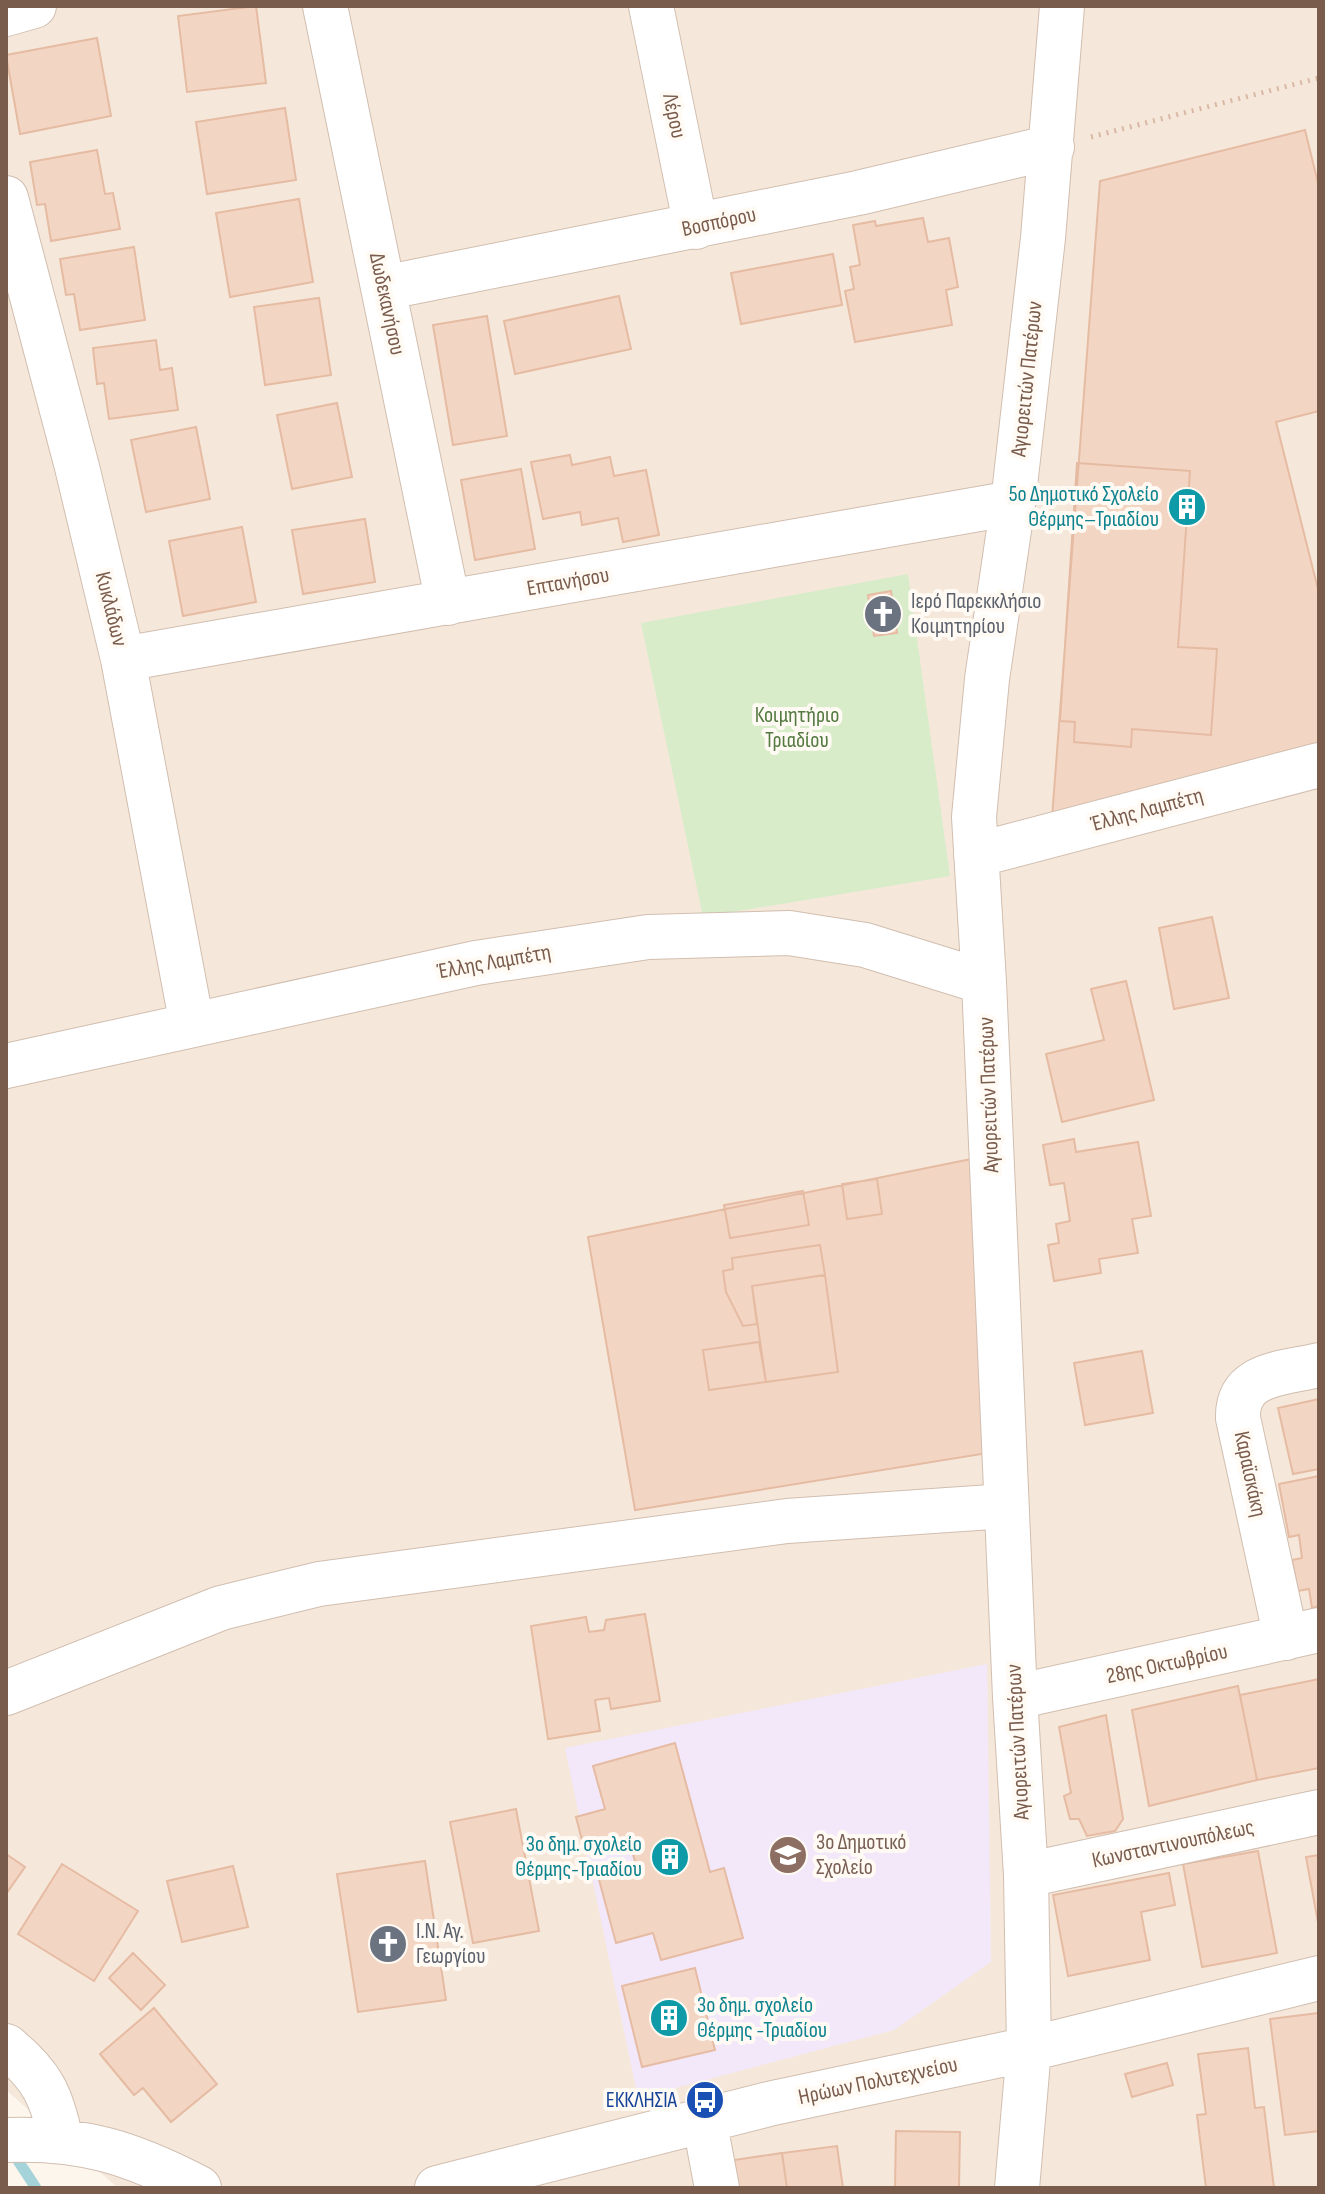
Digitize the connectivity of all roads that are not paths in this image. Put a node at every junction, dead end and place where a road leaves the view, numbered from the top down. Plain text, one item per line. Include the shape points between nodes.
1 (34, 6) edge
2 (325, 6) edge
3 (651, 6) edge
4 (1062, 6) edge
5 (6, 14) edge
6 (1052, 147) junction
7 (6, 198) edge
8 (696, 227) junction
9 (383, 288) junction
10 (1013, 503) junction
11 (448, 603) junction
12 (123, 659) junction
13 (1319, 765) edge
14 (976, 855) junction
15 (984, 982) junction
16 (192, 1025) junction
17 (6, 1066) edge
18 (1319, 1365) edge
19 (1006, 1506) junction
20 (1302, 1634) edge
21 (6, 1693) edge
22 (1015, 1697) junction
23 (1319, 1812) edge
24 (1026, 1875) junction
25 (1319, 1978) edge
26 (6, 2046) edge
27 (1029, 2049) junction
28 (704, 2119) junction
29 (38, 2140) edge
30 (199, 2188) edge
31 (437, 2188) edge
32 (717, 2188) edge
33 (1017, 2188) edge

1 - 5 street
2 - 9 street, Δωδεκανήσου
3 - 8 street, Λέρου
4 - 6 street, Αγιορειτών Πατέρων
6 - 8 street, Βοσπόρου
6 - 10 street, Αγιορειτών Πατέρων
7 - 12 street, Κυκλάδων
8 - 9 street, Βοσπόρου
9 - 11 street, Δωδεκανήσου
10 - 11 street, Επτανήσου
10 - 14 street, Αγιορειτών Πατέρων via 977,765
11 - 12 street, Επτανήσου
12 - 16 street, Κυκλάδων
13 - 14 street, Έλλης Λαμπέτη
14 - 15 street, Αγιορειτών Πατέρων
15 - 16 street, Έλλης Λαμπέτη via 865,945 789,933 648,937 476,963
15 - 19 street, Αγιορειτών Πατέρων
16 - 17 street, Έλλης Λαμπέτη
18 - 20 street, Καραϊσκάκη via 1260,1379 1247,1387 1237,1404
19 - 21 street via 787,1521 319,1584 221,1608
19 - 22 street, Αγιορειτών Πατέρων
20 - 22 street, 28ης Οκτωβρίου
22 - 24 street, Αγιορειτών Πατέρων
23 - 24 street, Κωνσταντινουπόλεως
24 - 27 street, Αγιορειτών Πατέρων
25 - 27 street, Ηρώων Πολυτεχνείου
26 - 29 street via 26,2063 52,2100
27 - 28 street, Ηρώων Πολυτεχνείου
27 - 33 street, Αγιορειτών Πατέρων
28 - 31 street, Ηρώων Πολυτεχνείου
28 - 32 street
29 - 30 street via 84,2143 139,2158

